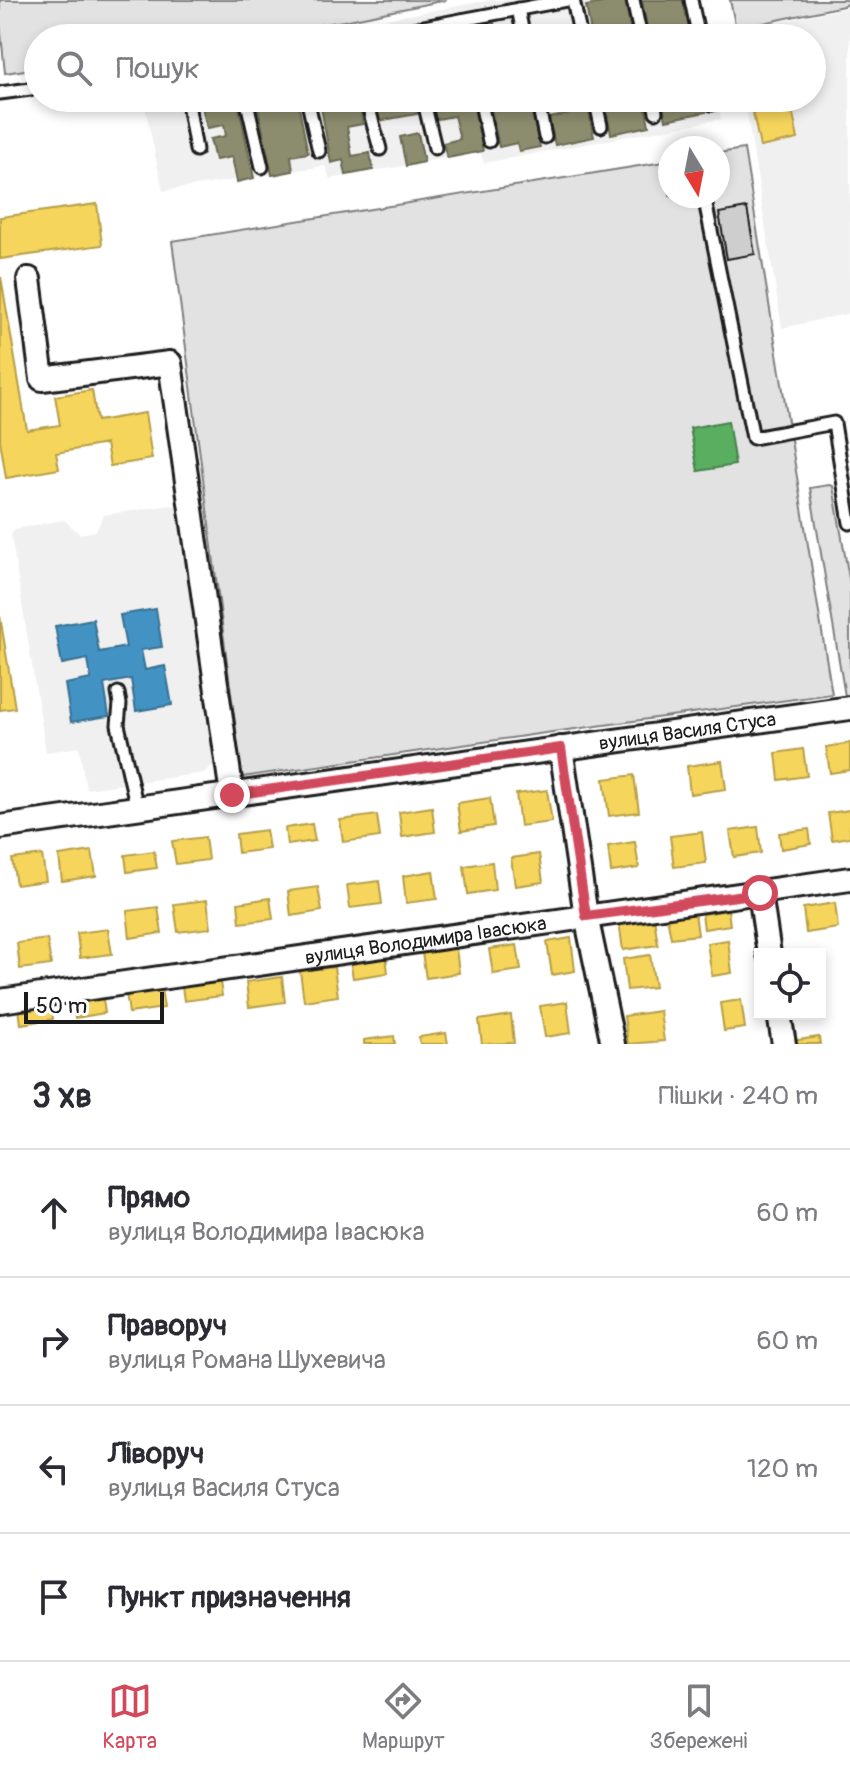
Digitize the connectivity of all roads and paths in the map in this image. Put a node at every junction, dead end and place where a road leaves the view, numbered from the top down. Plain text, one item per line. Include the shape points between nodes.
1 (567, 0) edge
2 (573, 0) edge
3 (633, 0) edge
4 (691, 0) edge
5 (518, 9) junction
6 (462, 20) junction
7 (447, 24) edge
8 (463, 24) edge
9 (521, 24) edge
10 (578, 24) edge
11 (638, 24) edge
12 (696, 24) edge
13 (24, 90) edge
14 (0, 93) edge
15 (189, 112) edge
16 (249, 112) edge
17 (310, 112) edge
18 (370, 112) edge
19 (426, 112) edge
20 (483, 112) edge
21 (540, 112) edge
22 (598, 112) edge
23 (601, 126) dead end
24 (545, 137) dead end
25 (489, 141) dead end
26 (435, 148) dead end
27 (380, 149) dead end
28 (196, 150) dead end
29 (319, 151) dead end
30 (262, 167) dead end
31 (706, 208) edge
32 (29, 279) dead end
33 (850, 523) edge
34 (118, 693) dead end
35 (850, 708) edge
36 (561, 748) junction
37 (232, 795) junction
38 (137, 808) junction
39 (0, 827) edge
40 (850, 879) edge
41 (760, 893) junction
42 (586, 916) junction
43 (768, 948) edge
44 (0, 1001) edge
45 (780, 1020) edge
46 (613, 1044) edge
47 (784, 1044) edge

1 - 5 lane
2 - 10 lane
3 - 11 lane
4 - 12 lane
5 - 6 lane
5 - 9 lane
6 - 7 lane
6 - 8 lane
13 - 14 lane
15 - 28 lane
16 - 30 lane
17 - 29 lane
18 - 27 lane
19 - 26 lane
20 - 25 lane
21 - 24 lane
22 - 23 lane
31 - 33 lane via 753,438 834,423
32 - 37 street via 42,379 170,363
34 - 38 lane via 118,725
35 - 36 street, вулиця Василя Стуса
36 - 37 street, вулиця Василя Стуса
36 - 42 street
37 - 38 street, вулиця Василя Стуса
38 - 39 street, вулиця Василя Стуса
40 - 41 street, вулиця Володимира Івасюка
41 - 42 street, вулиця Володимира Івасюка
41 - 43 street
42 - 44 street, вулиця Володимира Івасюка
42 - 46 street
45 - 47 street

